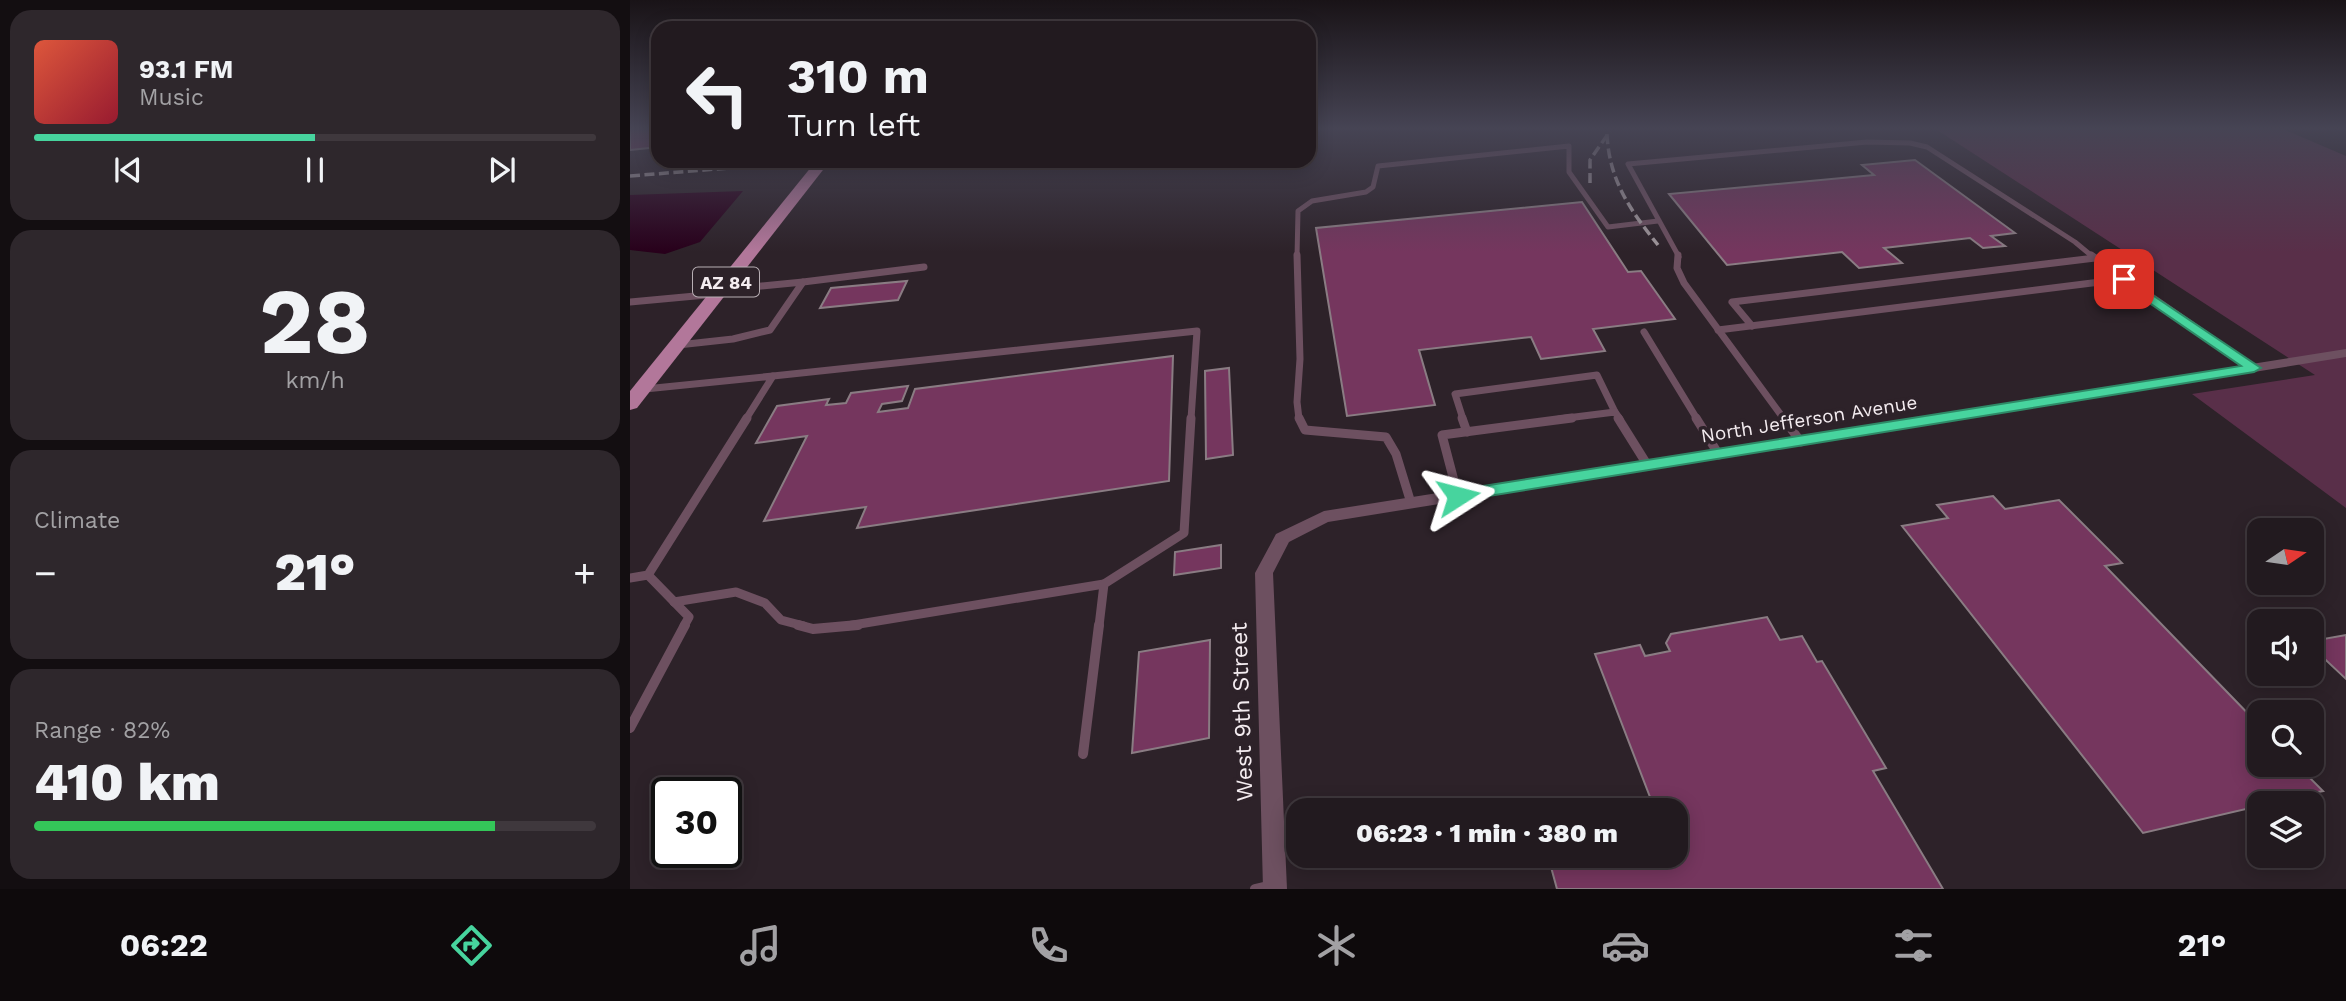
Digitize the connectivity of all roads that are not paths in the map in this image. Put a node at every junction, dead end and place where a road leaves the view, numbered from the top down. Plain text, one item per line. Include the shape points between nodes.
1 (816, 169) edge
2 (1375, 169) edge
3 (1569, 169) edge
4 (1631, 169) edge
5 (1964, 169) edge
6 (1657, 221) junction
7 (2095, 258) junction
8 (924, 267) dead end
9 (2124, 279) junction
10 (803, 282) junction
11 (719, 292) junction
12 (630, 302) edge
13 (1752, 326) junction
14 (1718, 330) junction
15 (1644, 332) dead end
16 (677, 345) junction
17 (2346, 353) edge
18 (2254, 368) junction
19 (773, 376) junction
20 (642, 390) junction
21 (630, 404) edge
22 (1615, 412) junction
23 (1467, 432) junction
24 (1801, 442) junction
25 (1719, 455) junction
26 (1648, 466) junction
27 (1458, 496) junction
28 (1411, 503) junction
29 (1282, 538) joint
30 (648, 575) junction
31 (630, 578) edge
32 (1104, 583) junction
33 (674, 602) junction
34 (630, 728) edge
35 (1083, 754) dead end
36 (1268, 887) edge

1 - 11 main road, AZ 84
2 - 28 lane via 1373,187 1366,192 1312,201 1298,211 1297,402 1305,430 1386,437
3 - 6 lane via 1608,227
4 - 6 lane
5 - 7 lane
6 - 14 lane via 1679,257 1677,268 1684,283
7 - 9 lane
7 - 13 lane via 1732,302
8 - 10 lane
9 - 13 lane
9 - 18 lane
10 - 11 lane
10 - 16 lane via 770,330
11 - 12 lane
11 - 16 main road, AZ 84
13 - 14 lane
14 - 24 lane
15 - 25 lane
16 - 20 main road, AZ 84
17 - 18 street, North Jefferson Avenue
18 - 24 street, North Jefferson Avenue
19 - 20 lane
19 - 30 lane
19 - 32 lane via 1196,331 1184,533
20 - 21 main road, AZ 84
22 - 23 lane
22 - 23 lane via 1597,374 1455,394
22 - 26 lane
23 - 27 lane via 1442,435
24 - 25 street, North Jefferson Avenue
25 - 26 street, North Jefferson Avenue
26 - 27 street, North Jefferson Avenue
27 - 28 street, North Jefferson Avenue
28 - 29 street, North Jefferson Avenue via 1324,517
29 - 36 street, West 9th Street via 1264,573
30 - 31 lane
30 - 33 lane
32 - 33 lane via 838,628 813,629 781,620 765,603 736,592
32 - 35 lane
33 - 34 lane via 689,617

